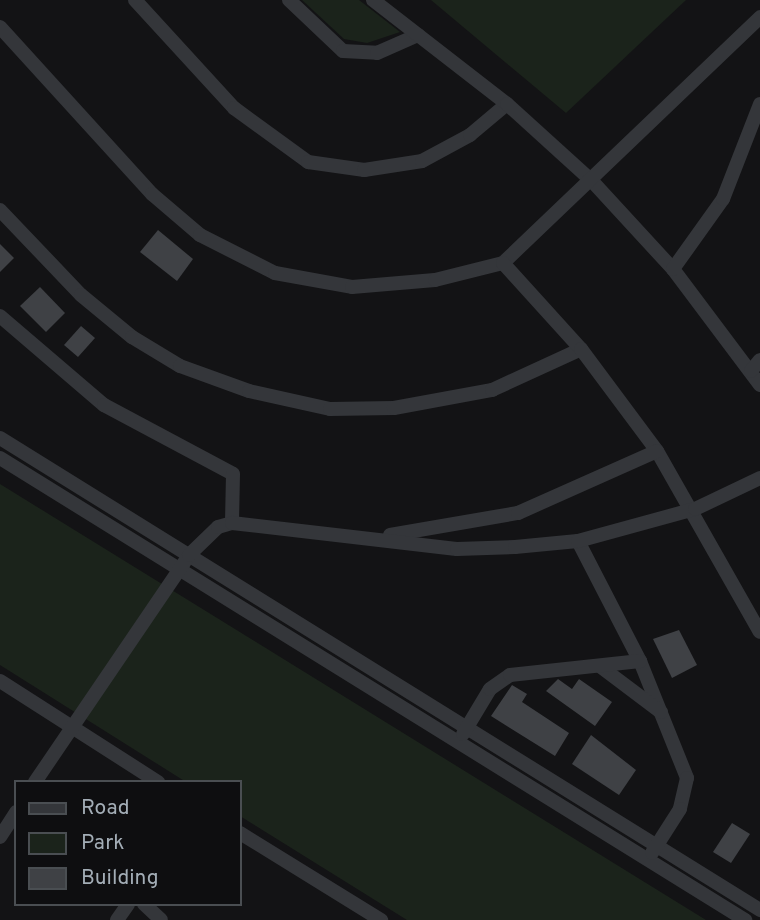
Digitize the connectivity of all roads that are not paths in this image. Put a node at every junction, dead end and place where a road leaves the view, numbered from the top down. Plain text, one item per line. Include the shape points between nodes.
1 (135, 0) edge
2 (289, 0) edge
3 (373, 0) edge
4 (760, 17) edge
5 (0, 27) edge
6 (418, 35) junction
7 (507, 104) junction
8 (760, 104) edge
9 (592, 181) junction
10 (0, 210) edge
11 (503, 263) junction
12 (673, 269) junction
13 (0, 316) edge
14 (581, 349) junction
15 (755, 366) edge
16 (760, 385) edge
17 (0, 438) edge
18 (657, 451) junction
19 (0, 458) edge
20 (760, 478) edge
21 (695, 509) junction
22 (232, 523) junction
23 (363, 537) junction
24 (578, 541) junction
25 (188, 555) junction
26 (179, 569) junction
27 (760, 632) edge
28 (640, 661) junction
29 (601, 667) junction
30 (0, 681) edge
31 (662, 713) junction
32 (72, 727) junction
33 (467, 728) junction
34 (458, 743) junction
35 (37, 780) edge
36 (155, 780) edge
37 (14, 815) edge
38 (242, 834) edge
39 (0, 837) edge
40 (657, 846) junction
41 (648, 860) junction
42 (146, 906) edge
43 (760, 910) edge
44 (161, 920) edge
45 (381, 920) edge
46 (745, 920) edge

1 - 7 street via 234,108 309,162 364,170 422,161 470,135
2 - 6 street via 343,51 377,53
3 - 6 street
4 - 9 street
5 - 11 street via 152,194 200,235 239,258 275,273 352,287 435,280
6 - 7 street
7 - 9 street
8 - 12 street via 723,199
9 - 11 street
9 - 12 street
10 - 14 street via 81,295 132,337 204,377 248,391 330,409 394,408 492,390
11 - 14 street
12 - 15 street
13 - 22 street via 104,405 233,474
14 - 18 street
15 - 16 street
17 - 25 street
18 - 21 street
18 - 23 street via 518,513
19 - 26 street
20 - 21 street
21 - 24 street
21 - 27 street
22 - 23 street
22 - 25 street via 205,536
23 - 24 street via 457,549
24 - 28 street
25 - 26 street
25 - 33 street
26 - 32 street
26 - 34 street
28 - 29 street
28 - 31 street
29 - 31 street
29 - 33 street via 498,680
30 - 32 street
31 - 40 street via 687,792
32 - 35 street
32 - 36 street
33 - 34 street
33 - 40 street
34 - 41 street
37 - 39 street
38 - 45 street
40 - 41 street
40 - 43 street
41 - 46 street
42 - 44 street

